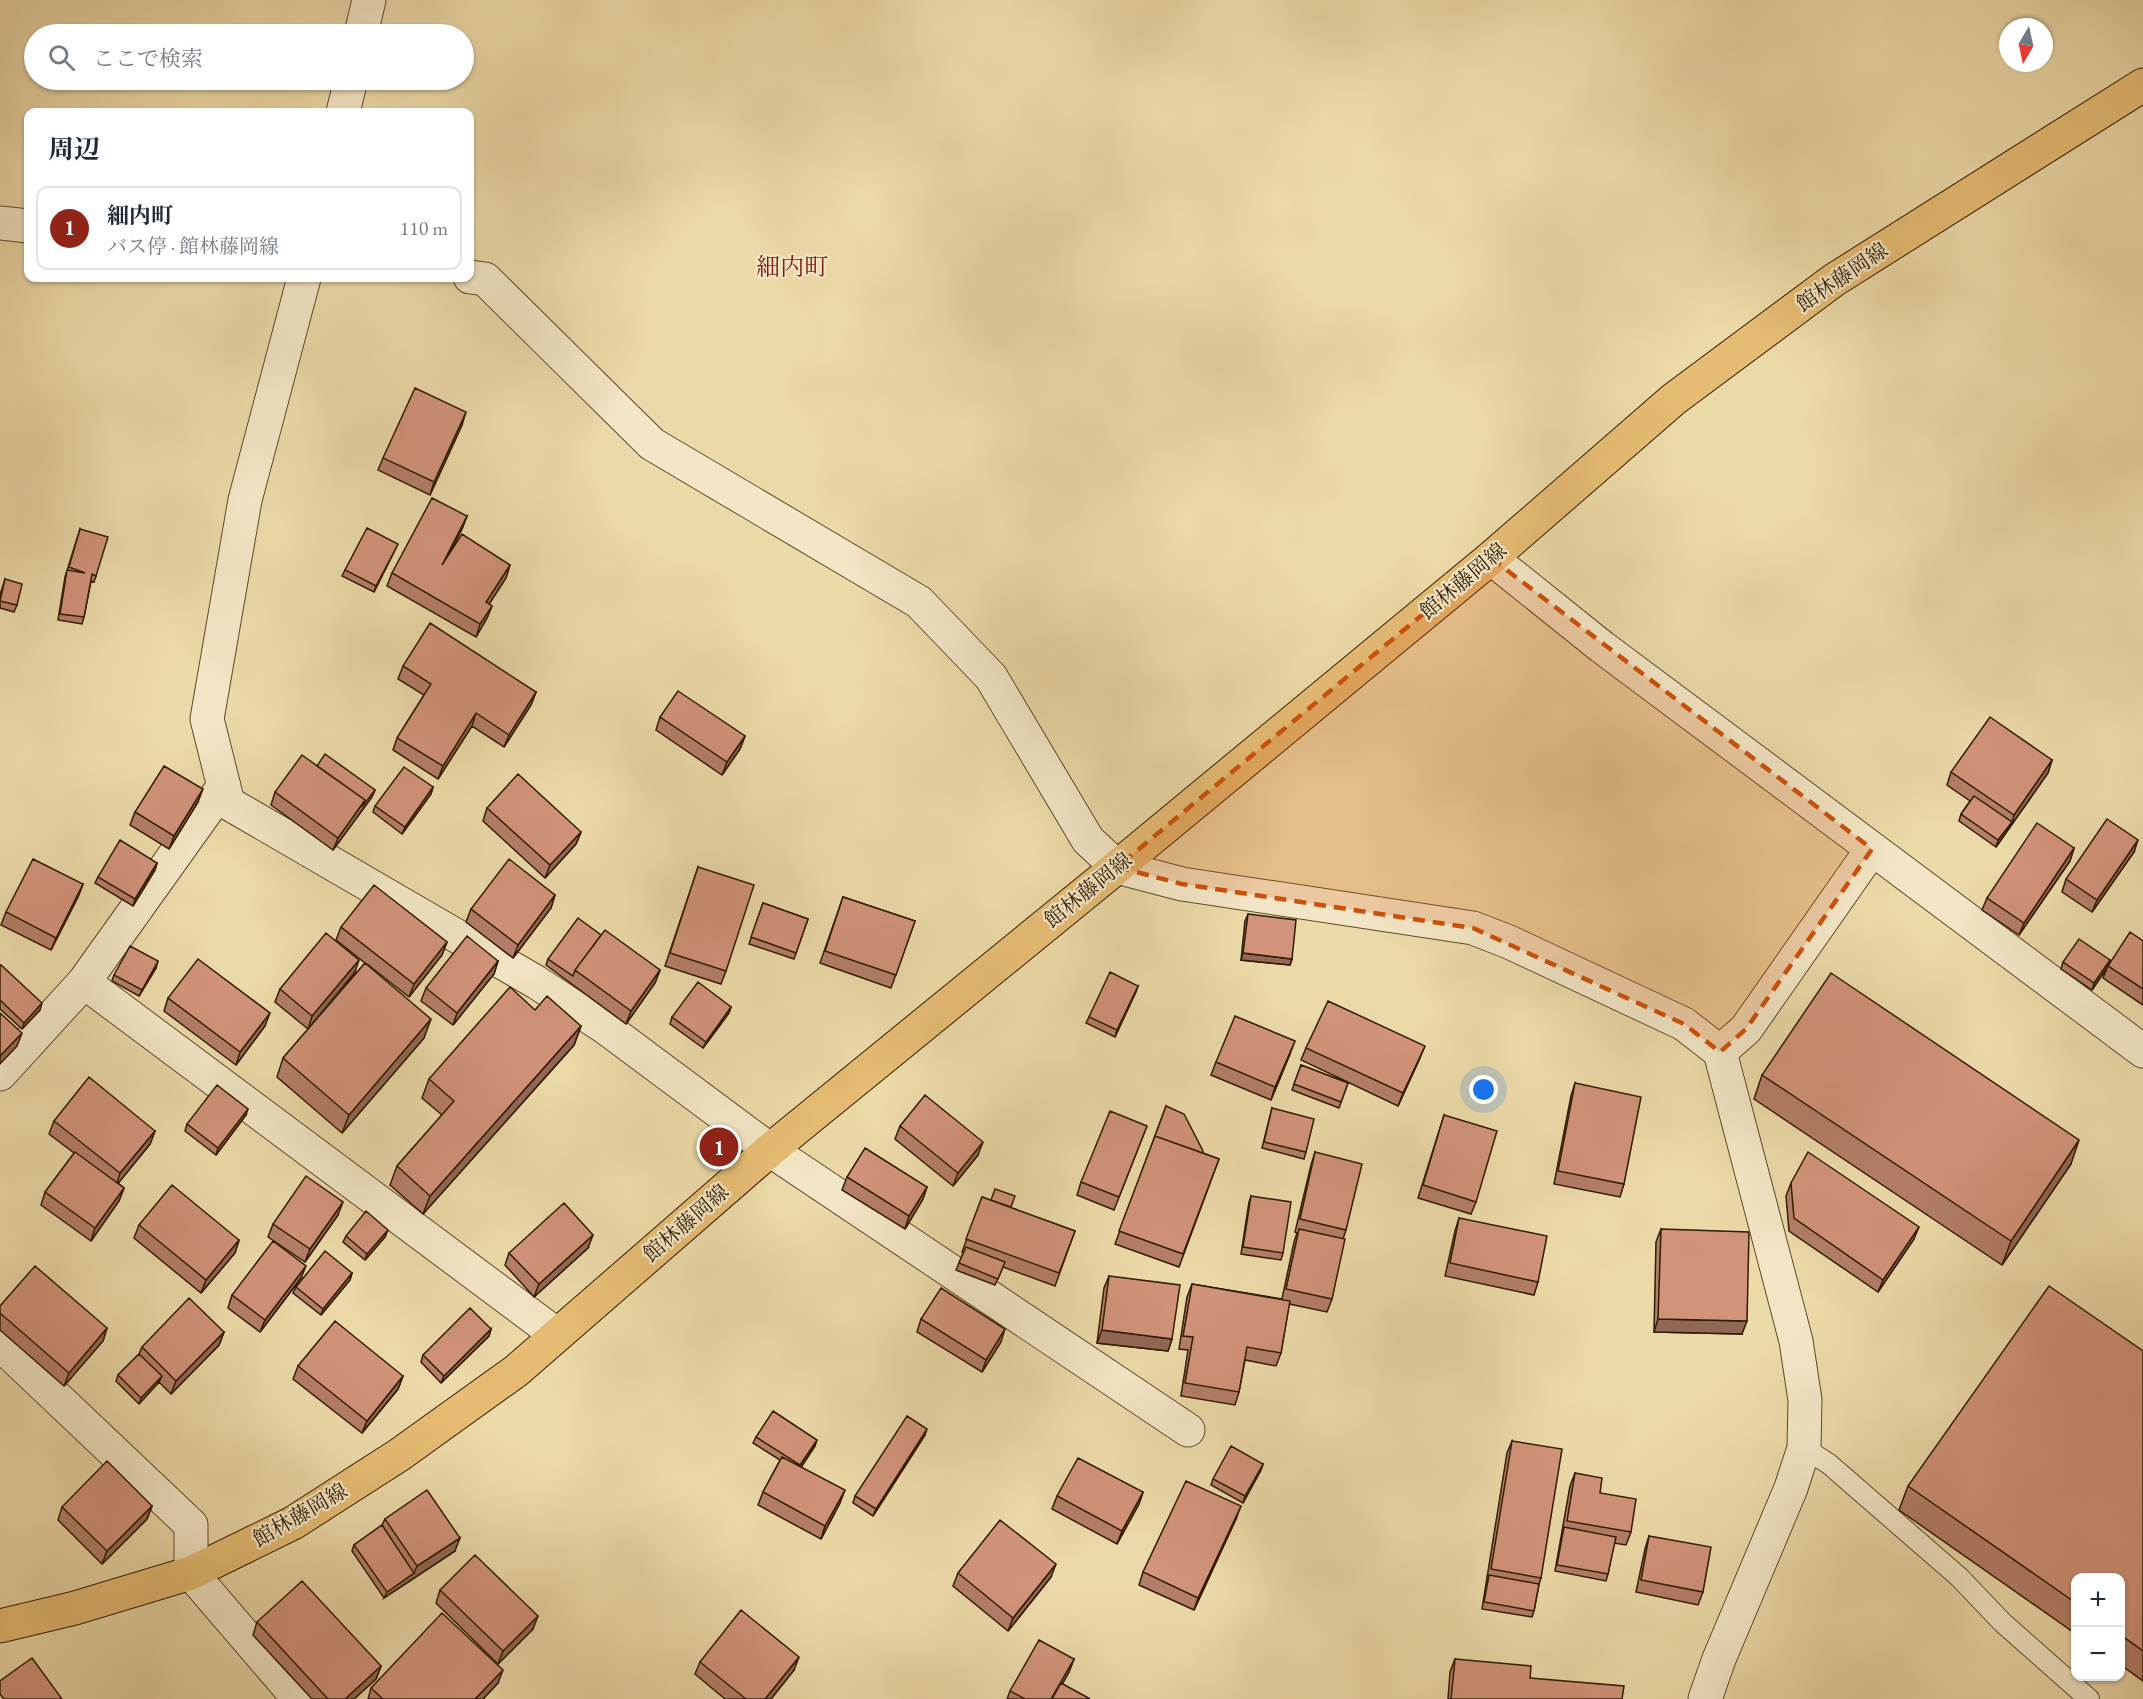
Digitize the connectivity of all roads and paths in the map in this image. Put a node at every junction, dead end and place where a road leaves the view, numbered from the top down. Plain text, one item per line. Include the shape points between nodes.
1 (369, 0) edge
2 (363, 24) edge
3 (2143, 85) edge
4 (348, 90) edge
5 (344, 108) edge
6 (0, 223) edge
7 (24, 226) edge
8 (474, 278) edge
9 (303, 282) edge
10 (1491, 558) junction
11 (224, 786) junction
12 (1872, 849) junction
13 (1117, 867) junction
14 (84, 982) junction
15 (2143, 1051) edge
16 (1719, 1052) junction
17 (0, 1074) edge
18 (770, 1150) junction
19 (557, 1335) junction
20 (0, 1344) edge
21 (1188, 1430) dead end
22 (1804, 1448) junction
23 (191, 1573) junction
24 (0, 1626) edge
25 (299, 1699) edge
26 (1705, 1699) edge
27 (2089, 1699) edge

1 - 2 street
3 - 10 main road, 館林藤岡線 via 1834,280 1674,399
4 - 5 street
6 - 7 street
8 - 13 street via 485,279 652,444 919,602 991,677 1088,840
9 - 11 street via 245,500 207,719
10 - 12 street via 1602,647
10 - 13 main road, 館林藤岡線
11 - 14 street
11 - 18 street via 228,803 536,982 606,1028
12 - 15 street
12 - 16 street via 1746,1029
13 - 16 street via 1182,884 1473,928 1684,1024
13 - 18 main road, 館林藤岡線
14 - 17 street
14 - 19 street
16 - 22 street via 1796,1341 1805,1400
18 - 19 main road, 館林藤岡線
18 - 21 street
19 - 23 main road, 館林藤岡線 via 516,1371 399,1455 293,1523
20 - 23 street via 191,1525
22 - 26 street
22 - 27 lane via 1829,1464 1959,1577 2003,1623
23 - 24 main road, 館林藤岡線
23 - 25 street

